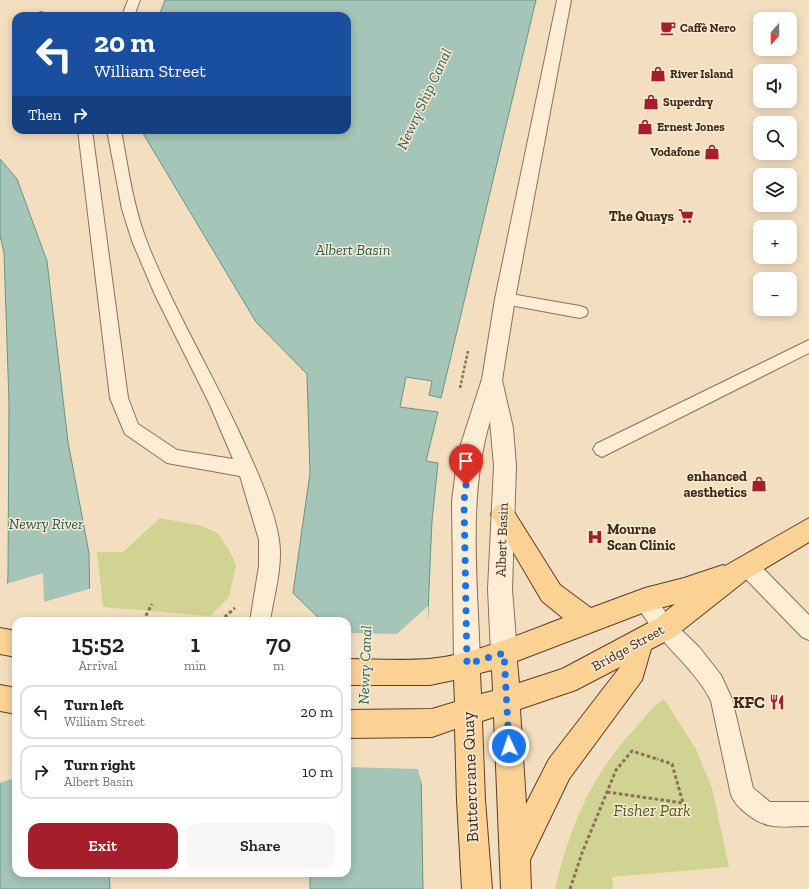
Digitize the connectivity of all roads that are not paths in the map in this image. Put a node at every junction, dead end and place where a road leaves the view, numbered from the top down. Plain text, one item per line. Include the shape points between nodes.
1 (134, 0) edge
2 (564, 0) edge
3 (130, 12) edge
4 (86, 134) edge
5 (115, 134) edge
6 (505, 299) junction
7 (580, 312) dead end
8 (809, 346) edge
9 (492, 380) junction
10 (602, 449) dead end
11 (247, 469) junction
12 (503, 514) junction
13 (809, 529) edge
14 (742, 569) junction
15 (645, 600) junction
16 (261, 617) edge
17 (589, 622) junction
18 (665, 628) junction
19 (809, 630) edge
20 (0, 641) edge
21 (640, 642) junction
22 (12, 643) edge
23 (504, 653) junction
24 (467, 664) junction
25 (351, 672) edge
26 (0, 698) edge
27 (506, 699) junction
28 (12, 700) edge
29 (468, 711) junction
30 (351, 724) edge
31 (809, 814) edge
32 (515, 858) junction
33 (477, 889) edge
34 (516, 889) edge

1 - 3 lane
2 - 6 street, Albert Basin
4 - 11 lane via 119,398 132,430 173,457
5 - 11 lane via 129,209 139,241 163,295 219,405
6 - 7 lane
6 - 9 street, Albert Basin
8 - 10 lane
9 - 12 street, Albert Basin via 502,428 505,466
9 - 24 street, Albert Basin via 472,444 464,501
11 - 16 lane via 269,540 269,566
12 - 17 main road via 551,593
12 - 23 street, Albert Basin via 500,589
13 - 14 main road, Bridge Street
14 - 15 main road, Bridge Street via 684,590
14 - 18 main road, Bridge Street
14 - 19 lane
15 - 17 main road, Bridge Street
15 - 18 lane
17 - 23 main road, Bridge Street
18 - 21 main road, Bridge Street
18 - 31 lane via 714,683 721,699 743,795 766,814
20 - 22 main road
21 - 27 main road, Bridge Street via 567,681
21 - 32 main road via 633,671 559,769
23 - 24 main road, Bridge Street
23 - 27 main road
24 - 25 main road, Bridge Street via 430,672
24 - 29 main road, Buttercrane Quay
26 - 28 main road
27 - 29 main road, Bridge Street
27 - 32 main road
29 - 30 main road, Bridge Street via 432,723
29 - 33 main road, Buttercrane Quay
32 - 34 main road

